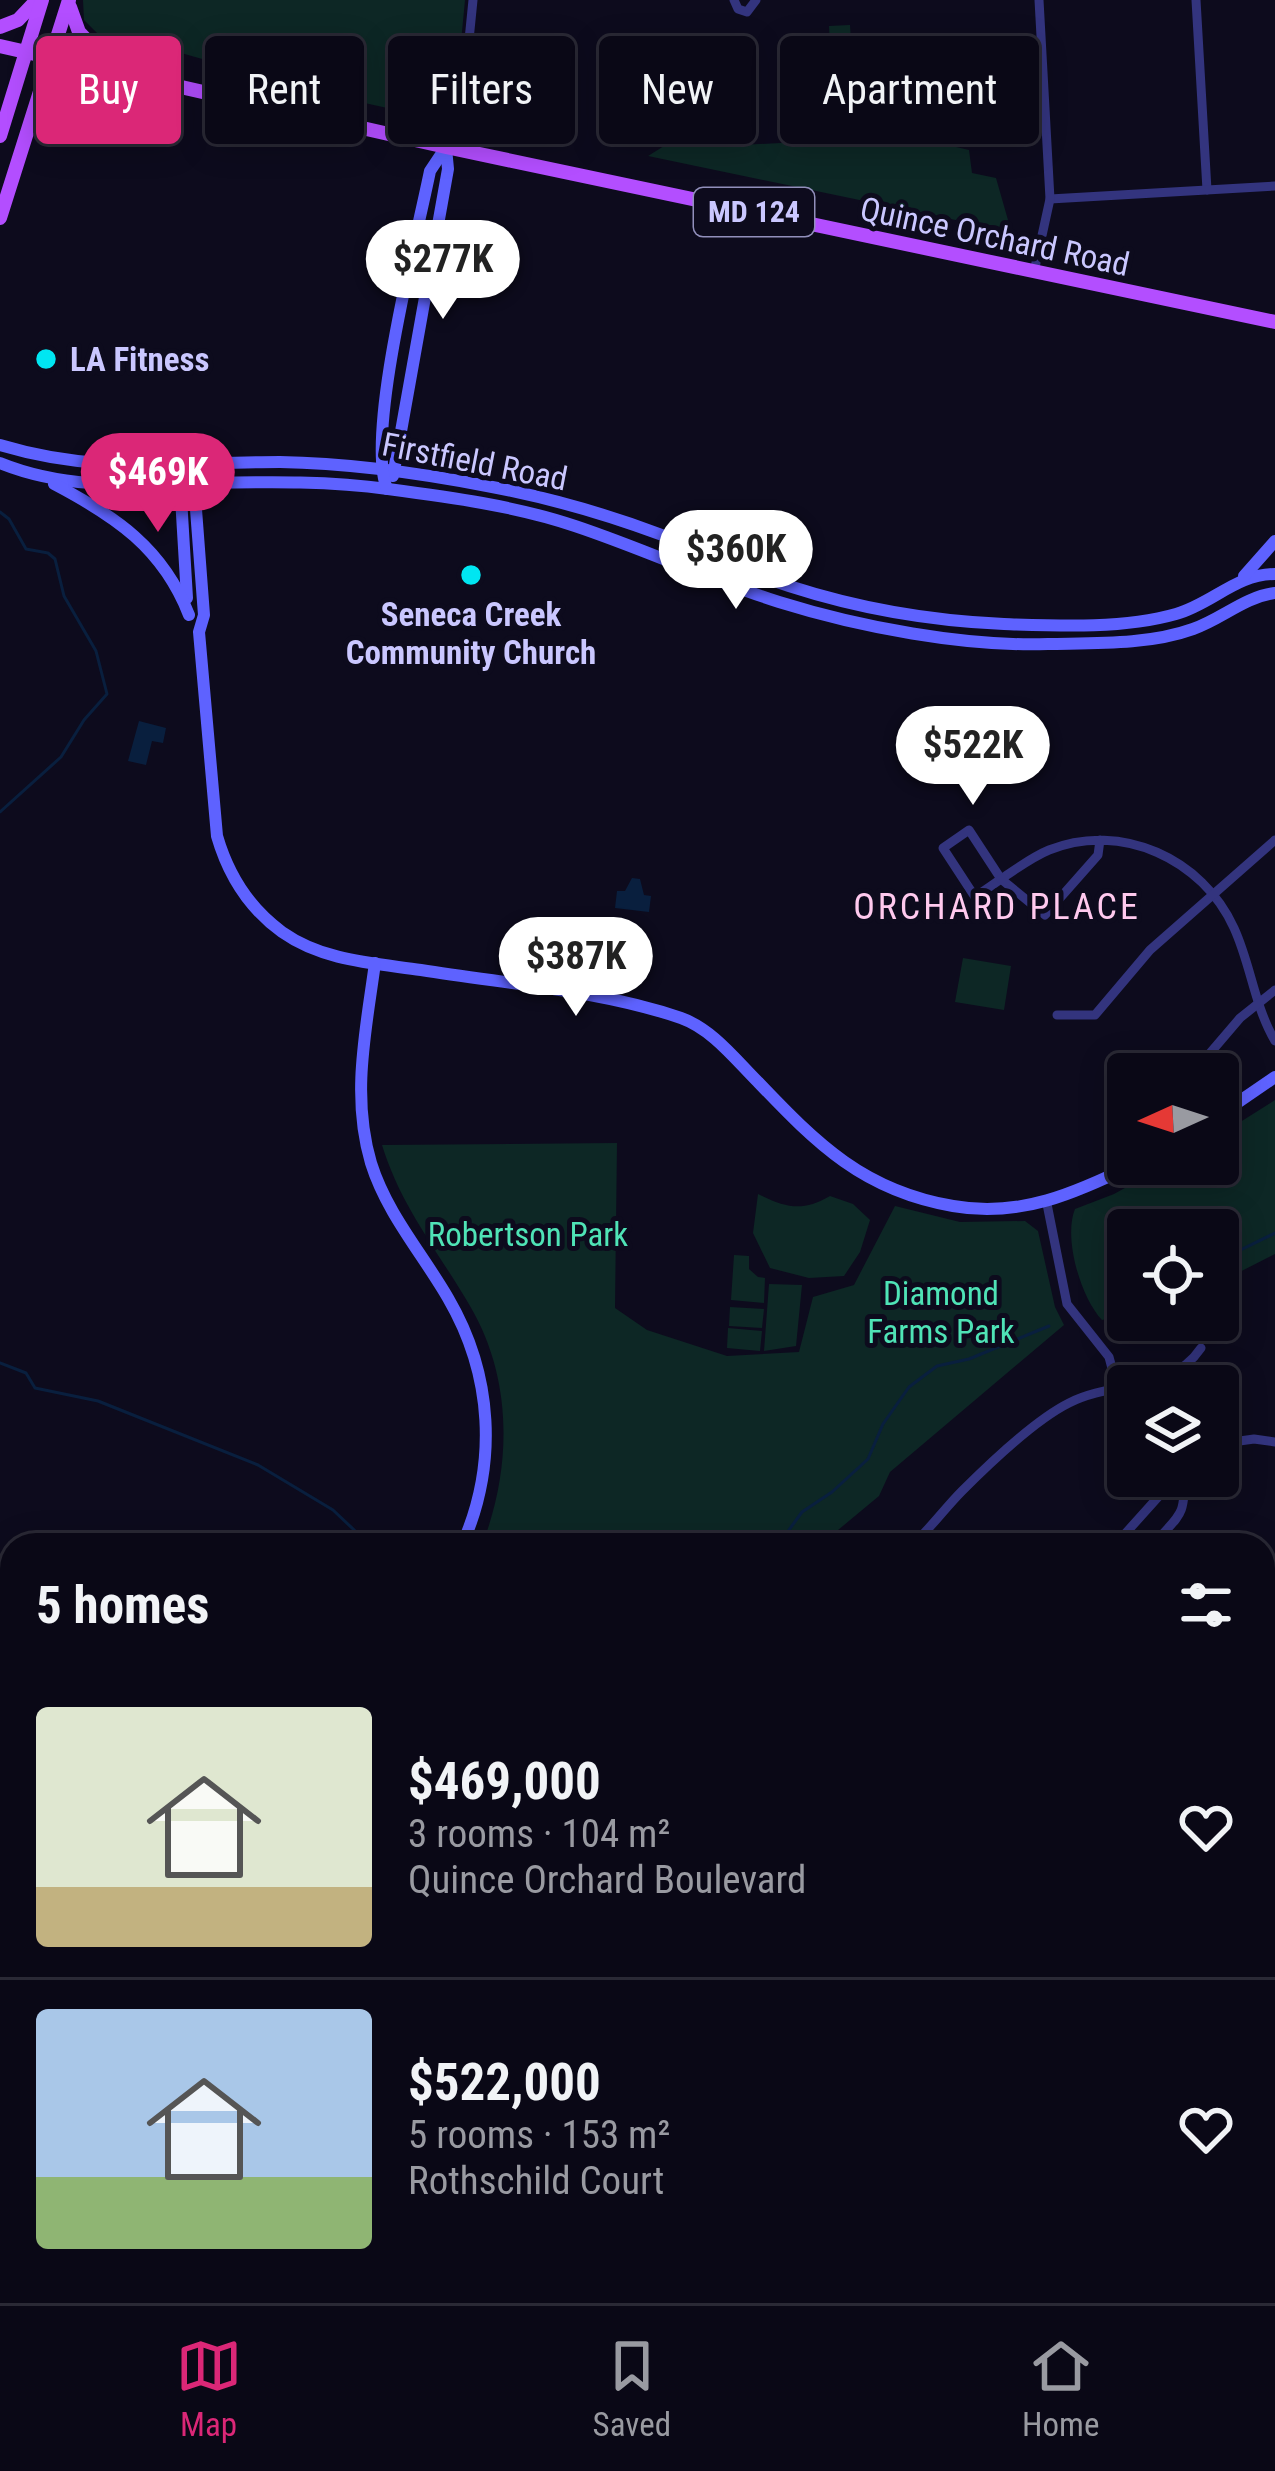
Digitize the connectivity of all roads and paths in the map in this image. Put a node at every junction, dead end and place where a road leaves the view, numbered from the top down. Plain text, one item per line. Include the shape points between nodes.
1 (39, 0) edge
2 (70, 0) edge
3 (472, 0) edge
4 (734, 0) edge
5 (756, 0) edge
6 (1040, 0) edge
7 (1196, 0) edge
8 (0, 28) edge
9 (59, 36) edge
10 (83, 36) edge
11 (0, 46) edge
12 (26, 51) junction
13 (36, 53) edge
14 (0, 85) edge
15 (181, 85) edge
16 (36, 109) edge
17 (1, 131) edge
18 (446, 147) junction
19 (1275, 187) edge
20 (1207, 190) junction
21 (1050, 199) junction
22 (0, 218) edge
23 (1034, 272) junction
24 (1275, 322) edge
25 (0, 445) edge
26 (0, 463) edge
27 (187, 465) junction
28 (379, 469) junction
29 (395, 472) junction
30 (43, 478) junction
31 (194, 483) junction
32 (179, 484) junction
33 (387, 489) junction
34 (1275, 541) edge
35 (1275, 574) edge
36 (1240, 579) junction
37 (1275, 593) edge
38 (188, 615) junction
39 (199, 632) junction
40 (1275, 840) edge
41 (1100, 841) junction
42 (1001, 879) junction
43 (1213, 891) junction
44 (375, 963) junction
45 (1275, 990) edge
46 (1257, 1006) junction
47 (1057, 1015) dead end
48 (1275, 1041) edge
49 (1210, 1053) edge
50 (1275, 1077) edge
51 (1239, 1102) edge
52 (1107, 1177) edge
53 (1047, 1204) junction
54 (1201, 1348) dead end
55 (1111, 1365) edge
56 (1190, 1365) edge
57 (1107, 1390) edge
58 (1275, 1439) edge
59 (1239, 1441) edge
60 (1161, 1497) edge
61 (1184, 1497) edge
62 (466, 1533) edge
63 (923, 1533) edge
64 (1126, 1533) edge
65 (1163, 1533) edge

1 - 8 main road
1 - 12 main road
2 - 9 main road
2 - 10 main road
3 - 18 street
4 - 5 street via 747,12
6 - 21 street
7 - 20 street
11 - 12 main road, Quince Orchard Road / MD 124
12 - 13 main road, Quince Orchard Road / MD 124
12 - 17 main road
14 - 17 main road
15 - 18 main road, Quince Orchard Road / MD 124
16 - 22 main road
18 - 23 main road, Quince Orchard Road / MD 124
18 - 28 street via 430,171 401,310
18 - 29 street
19 - 20 street
20 - 21 street
21 - 23 street
23 - 24 main road, Quince Orchard Road / MD 124
25 - 27 street, Firstfield Road via 83,464
26 - 30 street, Firstfield Road
27 - 28 street, Firstfield Road
27 - 31 street
27 - 32 street
28 - 29 street, Firstfield Road
28 - 33 street
29 - 33 street
29 - 36 street, Firstfield Road via 587,511 847,601 971,621 1164,617 1206,603
30 - 32 street, Firstfield Road
30 - 38 street via 147,544
31 - 32 street, Firstfield Road
31 - 33 street, Firstfield Road
31 - 39 street
32 - 38 street
33 - 37 street, Firstfield Road via 563,522 786,604 916,633 1045,644 1132,640 1189,630
34 - 36 street
35 - 36 street, Firstfield Road
38 - 39 street
39 - 44 street via 224,860 282,932 325,954
40 - 43 street
41 - 42 street via 1047,851
41 - 42 street via 1098,855 1045,915
41 - 43 street via 1162,854
42 - 42 street via 969,830 943,848 976,897
43 - 46 street via 1235,930
43 - 47 street via 1095,1016
44 - 53 street via 680,1018 716,1040 826,1152 886,1187 951,1206
44 - 62 street via 360,1072 366,1143 392,1211 467,1335 484,1394 482,1488
45 - 46 street
46 - 48 street
46 - 49 street
50 - 51 street
52 - 53 street
53 - 55 street via 1067,1304
54 - 56 street
57 - 63 street via 1048,1416
58 - 59 street
60 - 64 street
61 - 65 street via 1185,1508

